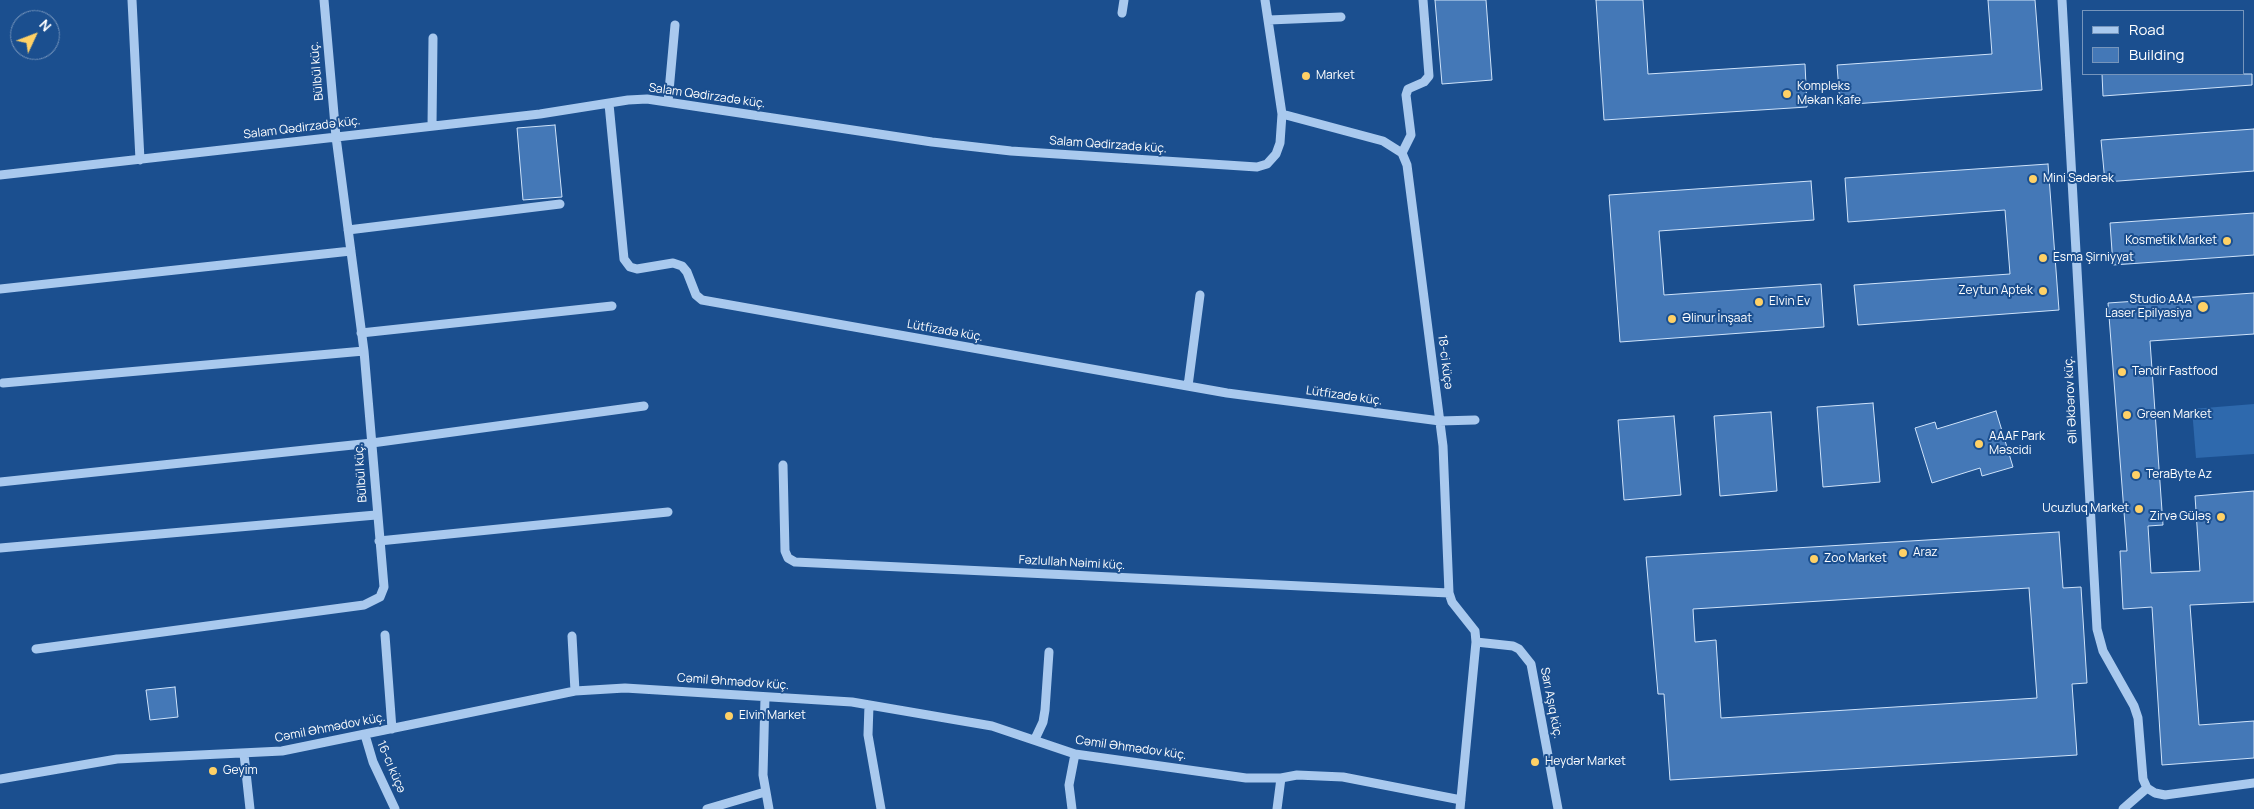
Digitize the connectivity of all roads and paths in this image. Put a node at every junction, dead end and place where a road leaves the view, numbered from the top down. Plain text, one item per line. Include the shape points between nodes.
1 (132, 0) edge
2 (324, 0) edge
3 (1124, 0) edge
4 (1265, 0) edge
5 (1423, 0) edge
6 (2062, 0) edge
7 (1122, 13) dead end
8 (1341, 17) dead end
9 (1269, 20) junction
10 (675, 25) dead end
11 (433, 38) dead end
12 (668, 102) junction
13 (609, 104) junction
14 (1282, 114) junction
15 (432, 126) junction
16 (336, 137) junction
17 (1402, 153) junction
18 (140, 160) junction
19 (0, 175) edge
20 (560, 204) dead end
21 (348, 230) junction
22 (351, 250) junction
23 (0, 289) edge
24 (1200, 295) dead end
25 (612, 306) dead end
26 (361, 332) junction
27 (364, 352) junction
28 (4, 384) dead end
29 (1188, 386) junction
30 (644, 406) dead end
31 (1475, 420) dead end
32 (1440, 421) junction
33 (372, 444) junction
34 (783, 465) dead end
35 (0, 482) edge
36 (668, 512) dead end
37 (376, 515) junction
38 (379, 541) junction
39 (0, 548) edge
40 (1449, 594) junction
41 (385, 635) dead end
42 (572, 636) dead end
43 (1476, 642) junction
44 (36, 649) dead end
45 (1048, 652) dead end
46 (576, 691) junction
47 (765, 697) junction
48 (870, 705) junction
49 (392, 729) junction
50 (365, 735) junction
51 (1035, 739) junction
52 (244, 754) junction
53 (1075, 754) junction
54 (1281, 778) junction
55 (0, 779) edge
56 (2254, 783) edge
57 (2147, 788) junction
58 (765, 792) junction
59 (1460, 804) edge
60 (250, 809) edge
61 (395, 809) edge
62 (707, 809) edge
63 (769, 809) edge
64 (880, 809) edge
65 (1072, 809) edge
66 (1278, 809) edge
67 (1558, 809) edge
68 (2123, 809) edge

1 - 18 street
2 - 16 street, Bülbül küç.
3 - 7 street
4 - 9 street
5 - 17 street via 1429,76 1408,89 1411,135
6 - 57 street, Əli Əkbərov küç. via 2097,629 2103,651 2138,718 2143,779
8 - 9 street
9 - 14 street
10 - 12 street
11 - 15 street
12 - 13 street, Salam Qədirzadə küç. via 647,99
12 - 14 street, Salam Qədirzadə küç. via 1011,151 1258,167 1276,154
13 - 15 street, Salam Qədirzadə küç.
13 - 29 street, Lütfizadə küç. via 624,259 630,267 637,269 673,263 682,266 696,295 710,303
14 - 17 street via 1383,141
15 - 16 street, Salam Qədirzadə küç.
16 - 18 street, Salam Qədirzadə küç.
16 - 21 street, Bülbül küç.
17 - 32 street, 18-ci küçə via 1407,165
18 - 19 street, Salam Qədirzadə küç.
20 - 21 street
21 - 22 street, Bülbül küç.
22 - 23 street
22 - 26 street, Bülbül küç.
24 - 29 street
25 - 26 street
26 - 27 street, Bülbül küç.
27 - 28 street
27 - 33 street, Bülbül küç.
29 - 32 street, Lütfizadə küç.
30 - 33 street
31 - 32 street, Lütfizadə küç.
32 - 40 street, 18-ci küçə
33 - 35 street
33 - 37 street, Bülbül küç.
34 - 40 street, Fəzlullah Nəimi küç. via 785,550 788,558 795,562
36 - 38 street
37 - 38 street, Bülbül küç.
37 - 39 street
38 - 44 street, Bülbül küç. via 384,587 380,597 364,605
40 - 43 street via 1475,630
41 - 49 street
42 - 46 street
43 - 59 street
43 - 67 street, Sarı Aşıq küç. via 1513,646 1530,664
45 - 51 street via 1045,710
46 - 47 street, Cəmil Əhmədov küç. via 635,688
46 - 49 street, Cəmil Əhmədov küç.
47 - 48 street, Cəmil Əhmədov küç.
47 - 58 street
48 - 51 street, Cəmil Əhmədov küç. via 992,726
48 - 64 street via 868,734
49 - 50 street, Cəmil Əhmədov küç.
50 - 52 street, Cəmil Əhmədov küç. via 282,751
50 - 61 street, 16-cı küçə via 373,762
51 - 53 street, Cəmil Əhmədov küç.
52 - 55 street, Cəmil Əhmədov küç. via 116,759
52 - 60 street
53 - 54 street, Cəmil Əhmədov küç. via 1246,778
53 - 65 street via 1070,784
54 - 59 street, Cəmil Əhmədov küç. via 1297,775 1342,777
54 - 66 street
56 - 57 street via 2165,794
57 - 68 street
58 - 62 street
58 - 63 street

